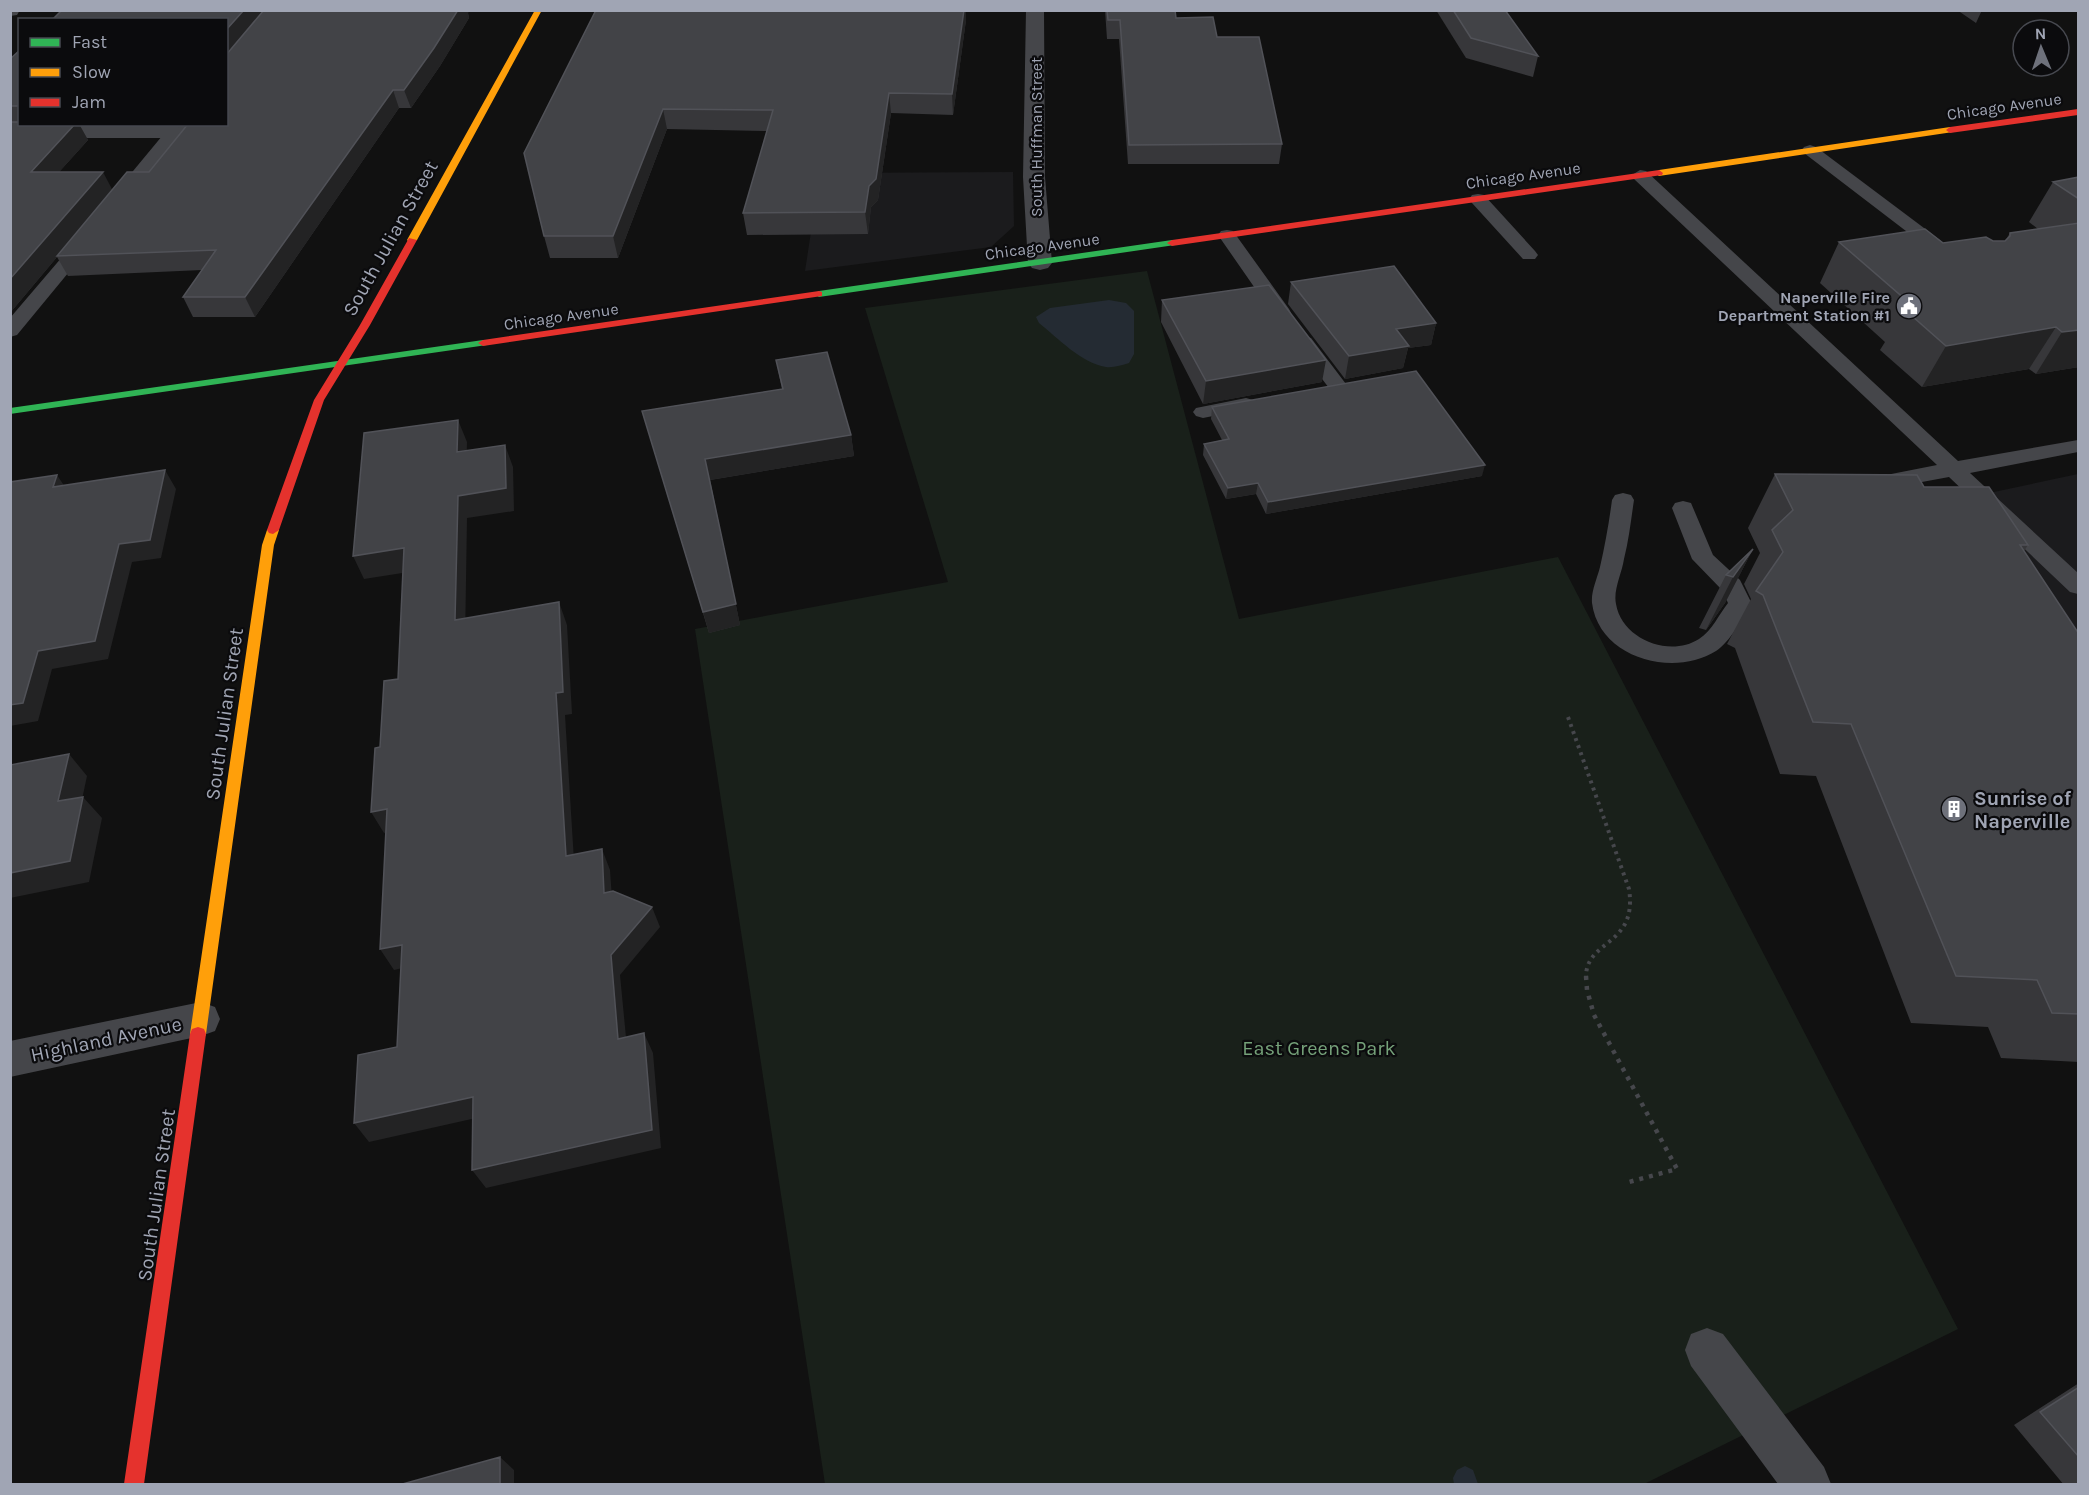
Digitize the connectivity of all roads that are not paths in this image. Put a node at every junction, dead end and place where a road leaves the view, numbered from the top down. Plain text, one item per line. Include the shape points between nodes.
1 (539, 10) edge
2 (1035, 10) edge
3 (2079, 112) edge
4 (178, 128) edge
5 (10, 132) edge
6 (1810, 150) junction
7 (1640, 175) junction
8 (1478, 198) junction
9 (1227, 235) junction
10 (1529, 255) dead end
11 (1040, 262) junction
12 (1957, 262) edge
13 (10, 332) edge
14 (340, 364) junction
15 (1361, 384) edge
16 (1339, 388) junction
17 (1316, 392) edge
18 (1260, 402) edge
19 (10, 411) edge
20 (1203, 412) dead end
21 (2079, 446) edge
22 (1955, 470) junction
23 (1863, 485) edge
24 (1623, 500) dead end
25 (1683, 508) dead end
26 (2079, 586) edge
27 (201, 1018) junction
28 (10, 1059) edge
29 (1707, 1350) dead end
30 (134, 1485) edge
31 (1808, 1485) edge

1 - 14 main road, South Julian Street
2 - 11 street, South Huffman Street via 1034,177
3 - 6 main road, Chicago Avenue
4 - 5 street
4 - 13 lane
6 - 7 main road, Chicago Avenue
6 - 12 lane
7 - 8 main road, Chicago Avenue
7 - 22 lane
8 - 9 main road, Chicago Avenue
8 - 10 lane
9 - 11 main road, Chicago Avenue
9 - 16 lane
11 - 14 main road, Chicago Avenue
14 - 19 main road, Chicago Avenue
14 - 27 main road, South Julian Street via 311,417 268,545
15 - 16 lane
16 - 17 lane
18 - 20 lane
21 - 22 lane
22 - 23 lane
22 - 26 lane
24 - 25 lane via 1603,601 1608,622 1628,643 1681,655 1709,644 1740,604 1732,586 1703,559
27 - 28 street, Highland Avenue
27 - 30 main road, South Julian Street
29 - 31 street

